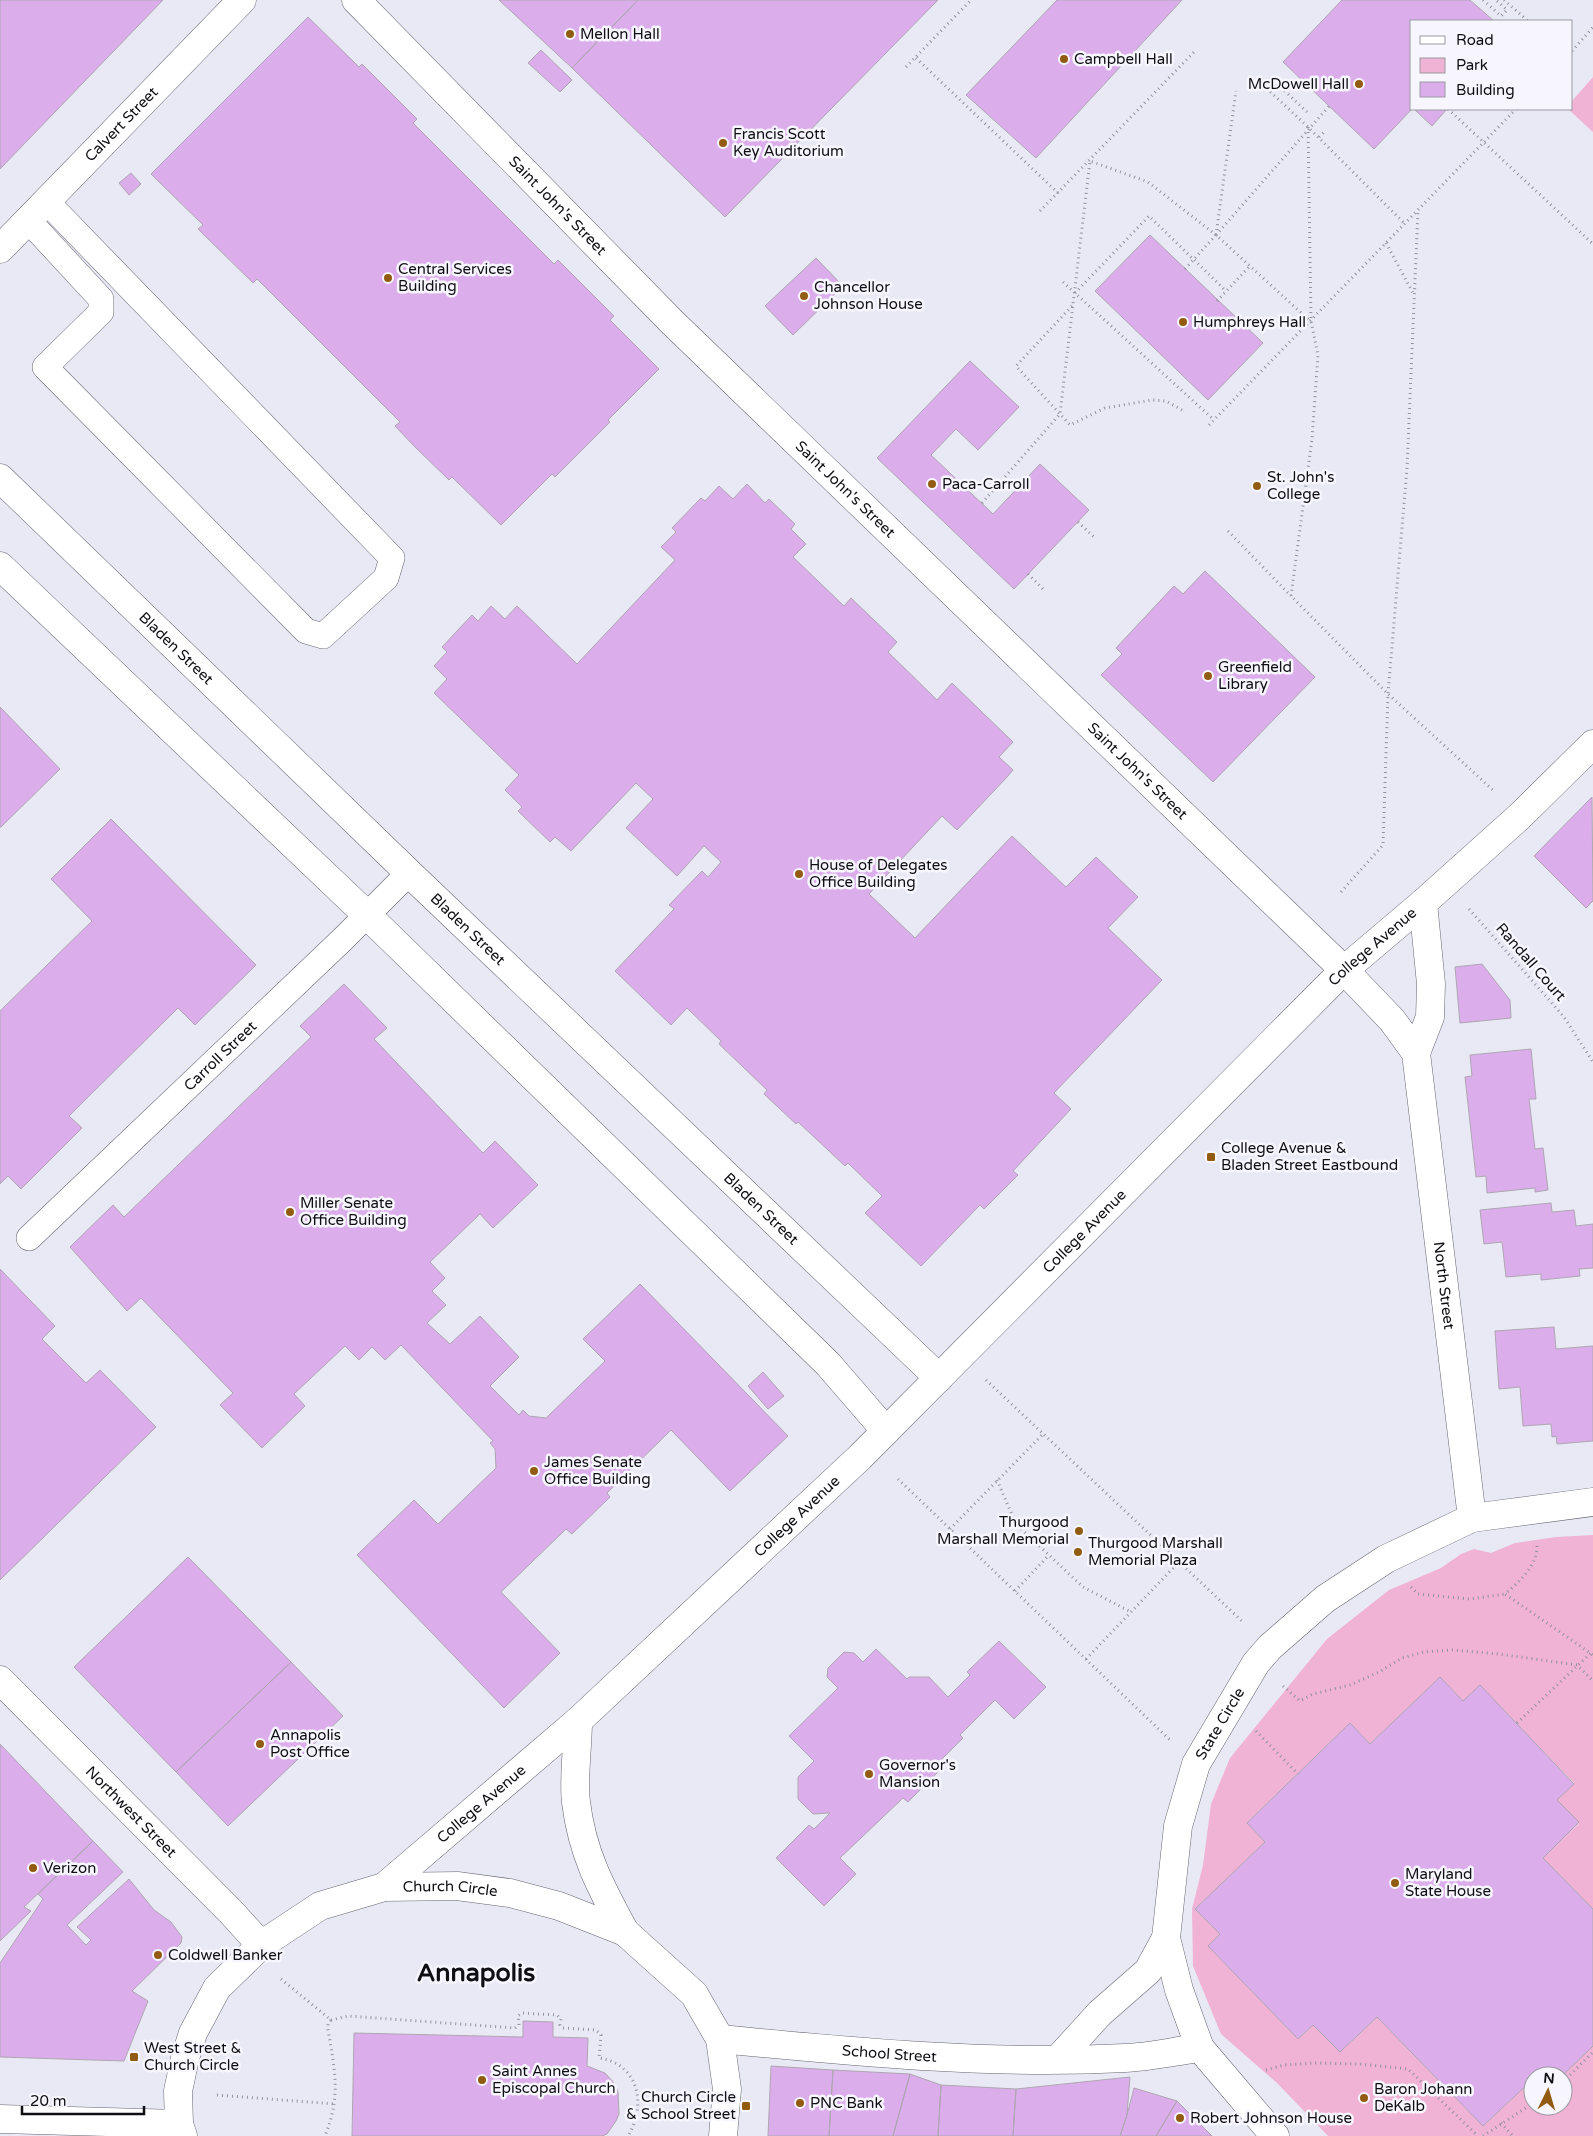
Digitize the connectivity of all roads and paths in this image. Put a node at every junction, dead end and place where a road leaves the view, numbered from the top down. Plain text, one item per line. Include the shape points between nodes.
1 (242, 0) edge
2 (356, 0) edge
3 (971, 0) edge
4 (1483, 0) edge
5 (1496, 0) edge
6 (1504, 0) edge
7 (1527, 20) edge
8 (1593, 27) edge
9 (1573, 50) edge
10 (1194, 52) dead end
11 (916, 58) junction
12 (906, 67) dead end
13 (1270, 77) dead end
14 (1263, 85) dead end
15 (1236, 91) dead end
16 (1330, 105) dead end
17 (1449, 110) edge
18 (1515, 110) edge
19 (1307, 112) dead end
20 (1308, 127) junction
21 (1326, 130) dead end
22 (1319, 138) junction
23 (1484, 142) junction
24 (1090, 161) junction
25 (1058, 194) junction
26 (37, 210) junction
27 (1418, 210) junction
28 (1040, 211) dead end
29 (1405, 224) junction
30 (1216, 235) junction
31 (1386, 243) junction
32 (1593, 244) edge
33 (0, 249) edge
34 (1250, 266) junction
35 (1185, 269) dead end
36 (1062, 282) dead end
37 (1226, 291) junction
38 (1075, 293) junction
39 (1414, 296) junction
40 (1217, 301) dead end
41 (1073, 306) junction
42 (1311, 321) junction
43 (1182, 410) dead end
44 (1060, 414) junction
45 (1214, 420) junction
46 (1209, 426) dead end
47 (0, 478) edge
48 (982, 503) dead end
49 (1078, 522) dead end
50 (1228, 531) dead end
51 (1095, 538) dead end
52 (0, 566) edge
53 (1028, 574) dead end
54 (1043, 589) dead end
55 (1291, 596) junction
56 (1388, 694) junction
57 (1593, 744) edge
58 (1520, 816) junction
59 (409, 873) junction
60 (1446, 883) junction
61 (1341, 892) dead end
62 (1424, 903) junction
63 (368, 916) junction
64 (1344, 970) junction
65 (1416, 1053) junction
66 (1593, 1062) edge
67 (29, 1238) dead end
68 (960, 1356) junction
69 (939, 1378) junction
70 (886, 1431) junction
71 (1042, 1434) junction
72 (898, 1479) dead end
73 (997, 1480) junction
74 (1593, 1502) edge
75 (1472, 1518) junction
76 (950, 1529) junction
77 (1537, 1552) dead end
78 (1049, 1555) junction
79 (1178, 1562) junction
80 (1409, 1584) dead end
81 (1015, 1591) junction
82 (1505, 1594) junction
83 (1131, 1612) junction
84 (1270, 1647) junction
85 (1592, 1653) edge
86 (1086, 1659) junction
87 (1577, 1665) junction
88 (0, 1680) edge
89 (1593, 1681) edge
90 (1282, 1685) dead end
91 (578, 1721) junction
92 (1517, 1723) dead end
93 (1256, 1732) dead end
94 (1196, 1764) junction
95 (1298, 1774) dead end
96 (384, 1886) junction
97 (625, 1932) junction
98 (1166, 1938) junction
99 (261, 1945) junction
100 (281, 1979) dead end
101 (331, 2020) junction
102 (720, 2039) junction
103 (1200, 2048) junction
104 (1593, 2052) edge
105 (1058, 2059) junction
106 (1270, 2069) dead end
107 (1573, 2072) edge
108 (217, 2095) dead end
109 (335, 2104) junction
110 (1523, 2109) edge
111 (0, 2119) edge
112 (1501, 2123) junction
113 (181, 2130) edge
114 (325, 2136) edge
115 (628, 2136) edge
116 (723, 2136) edge
117 (1275, 2136) edge
118 (1478, 2136) edge
119 (1483, 2136) edge
120 (1513, 2136) edge

1 - 26 main road, Calvert Street
2 - 64 main road, Saint John's Street via 673,323
3 - 11 path
4 - 5 path via 1501,16 1508,10
6 - 7 path
8 - 9 path
10 - 24 path
11 - 12 path
11 - 25 path
13 - 19 path
14 - 20 path
15 - 30 path
16 - 20 path
17 - 23 path
18 - 23 path
20 - 22 path
20 - 30 path
20 - 42 path
21 - 22 path
22 - 29 path
23 - 27 path
23 - 32 path
24 - 25 path
24 - 30 path via 1148,182
24 - 38 path
25 - 28 path
26 - 26 lane via 101,299 101,312 44,367 306,631 323,636 386,578 392,558
26 - 33 main road, Calvert Street
27 - 29 path
27 - 39 path
29 - 31 path
30 - 34 path
30 - 35 path, bridge
31 - 39 path
31 - 42 path
34 - 37 path
34 - 42 path
36 - 38 path
37 - 38 path via 1148,216
37 - 40 path
38 - 41 path
38 - 45 path
39 - 56 path via 1408,468
41 - 44 path
41 - 44 path via 1016,366
42 - 45 path
42 - 55 path via 1318,355 1312,439
43 - 44 path via 1166,401 1152,400 1105,408 1070,425
44 - 48 path
45 - 46 path
47 - 59 main road, Bladen Street
49 - 51 path
50 - 55 path
52 - 63 main road
53 - 54 path
55 - 56 path
56 - 58 path
56 - 61 path via 1383,845
57 - 58 main road, College Avenue
58 - 60 main road, College Avenue
59 - 63 lane, Carroll Street
59 - 69 main road, Bladen Street
60 - 62 main road, College Avenue
60 - 66 path, Randall Court via 1564,1017
62 - 64 main road, College Avenue
62 - 65 main road, North Street via 1431,984 1430,1017
63 - 67 lane, Carroll Street
63 - 70 main road via 828,1364
64 - 65 main road, North Street via 1392,1020
64 - 68 main road, College Avenue
65 - 75 main road, North Street
68 - 69 main road, College Avenue
68 - 71 path
69 - 70 main road, College Avenue
70 - 91 main road, College Avenue
71 - 73 path
71 - 79 path
72 - 76 path
73 - 76 path
73 - 78 path via 1016,1524
74 - 75 main road, State Circle
75 - 84 main road, State Circle via 1386,1559 1325,1598
76 - 81 path
77 - 82 path via 1525,1576
78 - 81 path
78 - 83 path via 1083,1587
79 - 83 path
79 - 84 path
80 - 82 path via 1418,1594 1470,1599
81 - 86 path
82 - 85 path
83 - 86 path
84 - 94 main road, State Circle via 1256,1663
85 - 87 path
86 - 94 path
87 - 89 path
87 - 90 path via 1452,1650 1402,1658 1350,1685 1313,1694 1300,1701
87 - 92 path
88 - 99 main road, Northwest Street
91 - 96 main road, College Avenue
91 - 97 main road via 576,1801 585,1846 598,1883
93 - 95 path
94 - 98 main road, State Circle via 1178,1826
96 - 97 main road, Church Circle via 457,1886 510,1893 559,1906
96 - 99 main road, Church Circle via 320,1906
97 - 102 main road, Church Circle via 694,1994
98 - 103 main road, State Circle via 1179,1990
98 - 105 main road via 1148,1971 1100,2013
99 - 113 main road, Church Circle via 217,1988 193,2033 178,2091
100 - 101 path
101 - 109 path via 328,2030 336,2080
101 - 115 path via 348,2016 515,2028 522,2013 556,2015 563,2028 596,2030 601,2035 599,2058 613,2060 625,2069 639,2096 633,2128
102 - 105 main road, School Street via 919,2056
102 - 116 main road, Church Circle via 727,2089
103 - 105 main road, School Street via 1126,2058
103 - 117 main road, State Circle
104 - 107 path
106 - 118 path via 1316,2063 1408,2069
108 - 109 path
109 - 114 path
110 - 112 path
111 - 113 main road
112 - 119 path
112 - 120 path

